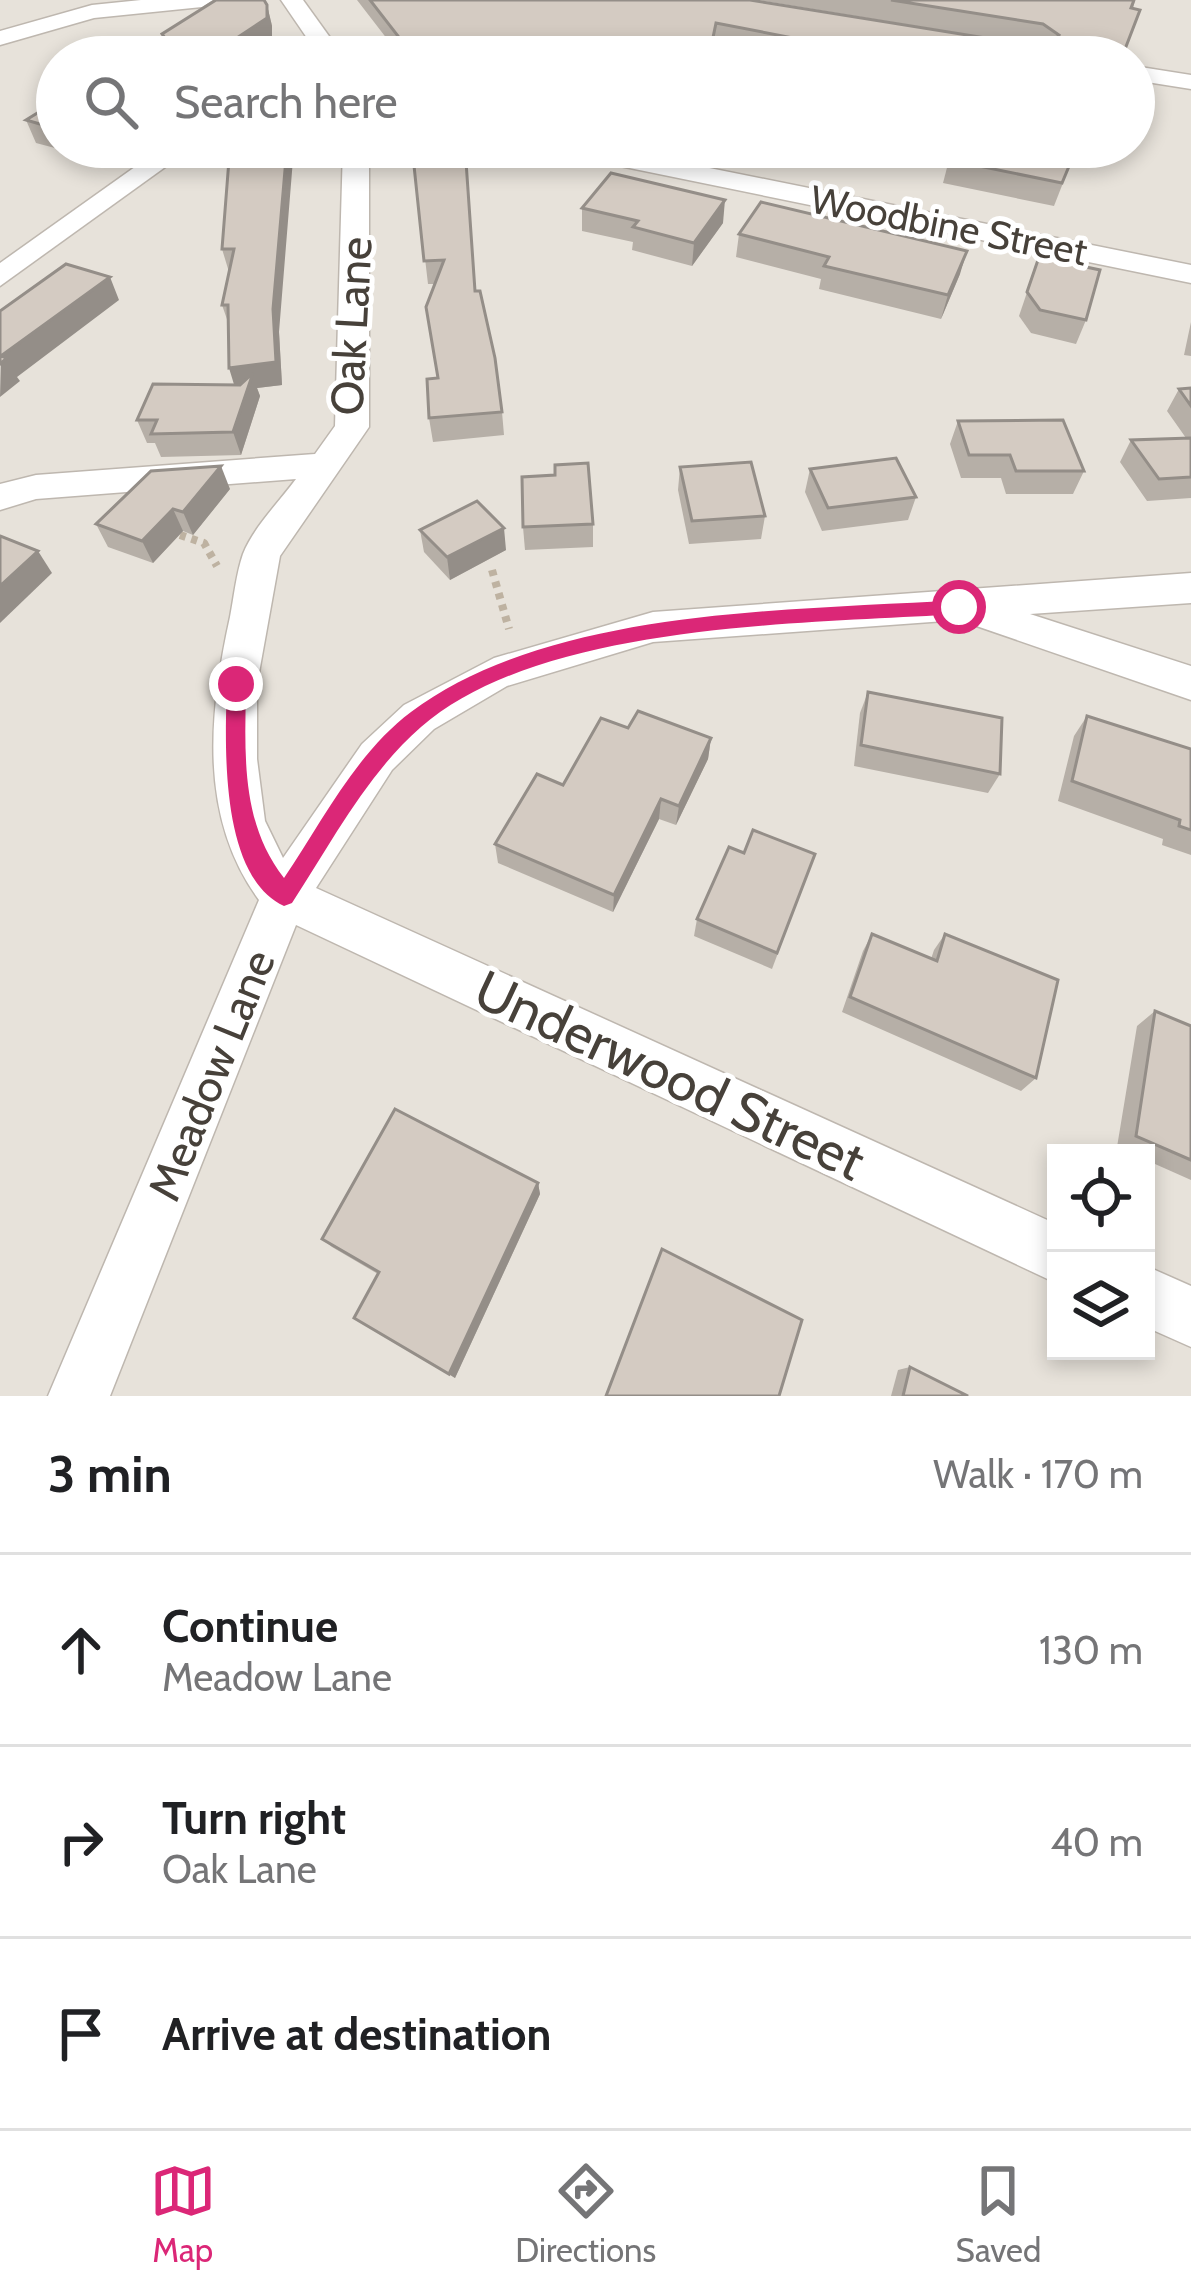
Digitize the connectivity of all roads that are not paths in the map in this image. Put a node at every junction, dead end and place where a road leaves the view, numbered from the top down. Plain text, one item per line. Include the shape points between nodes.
1 (125, 0) edge
2 (202, 0) edge
3 (292, 0) edge
4 (92, 12) junction
5 (311, 36) edge
6 (0, 38) edge
7 (1155, 76) edge
8 (1191, 82) edge
9 (151, 168) edge
10 (356, 168) edge
11 (669, 168) edge
12 (1191, 274) edge
13 (0, 277) edge
14 (324, 465) junction
15 (0, 497) edge
16 (1191, 588) edge
17 (959, 607) junction
18 (1191, 682) edge
19 (284, 896) junction
20 (1052, 1252) edge
21 (1155, 1300) edge
22 (1191, 1317) edge
23 (79, 1396) edge

1 - 4 street
2 - 4 street
3 - 5 street
4 - 6 street
7 - 8 street
9 - 13 street
10 - 14 street, Oak Lane via 356,407 352,427
11 - 12 street, Woodbine Street
14 - 15 street via 36,487
14 - 19 street, Oak Lane via 262,554 236,684 242,820
16 - 17 street, Meadow Lane
17 - 18 street
17 - 19 street, Meadow Lane via 653,627 494,674 418,717 376,757
19 - 20 street, Underwood Street
19 - 23 street, Meadow Lane
21 - 22 street

